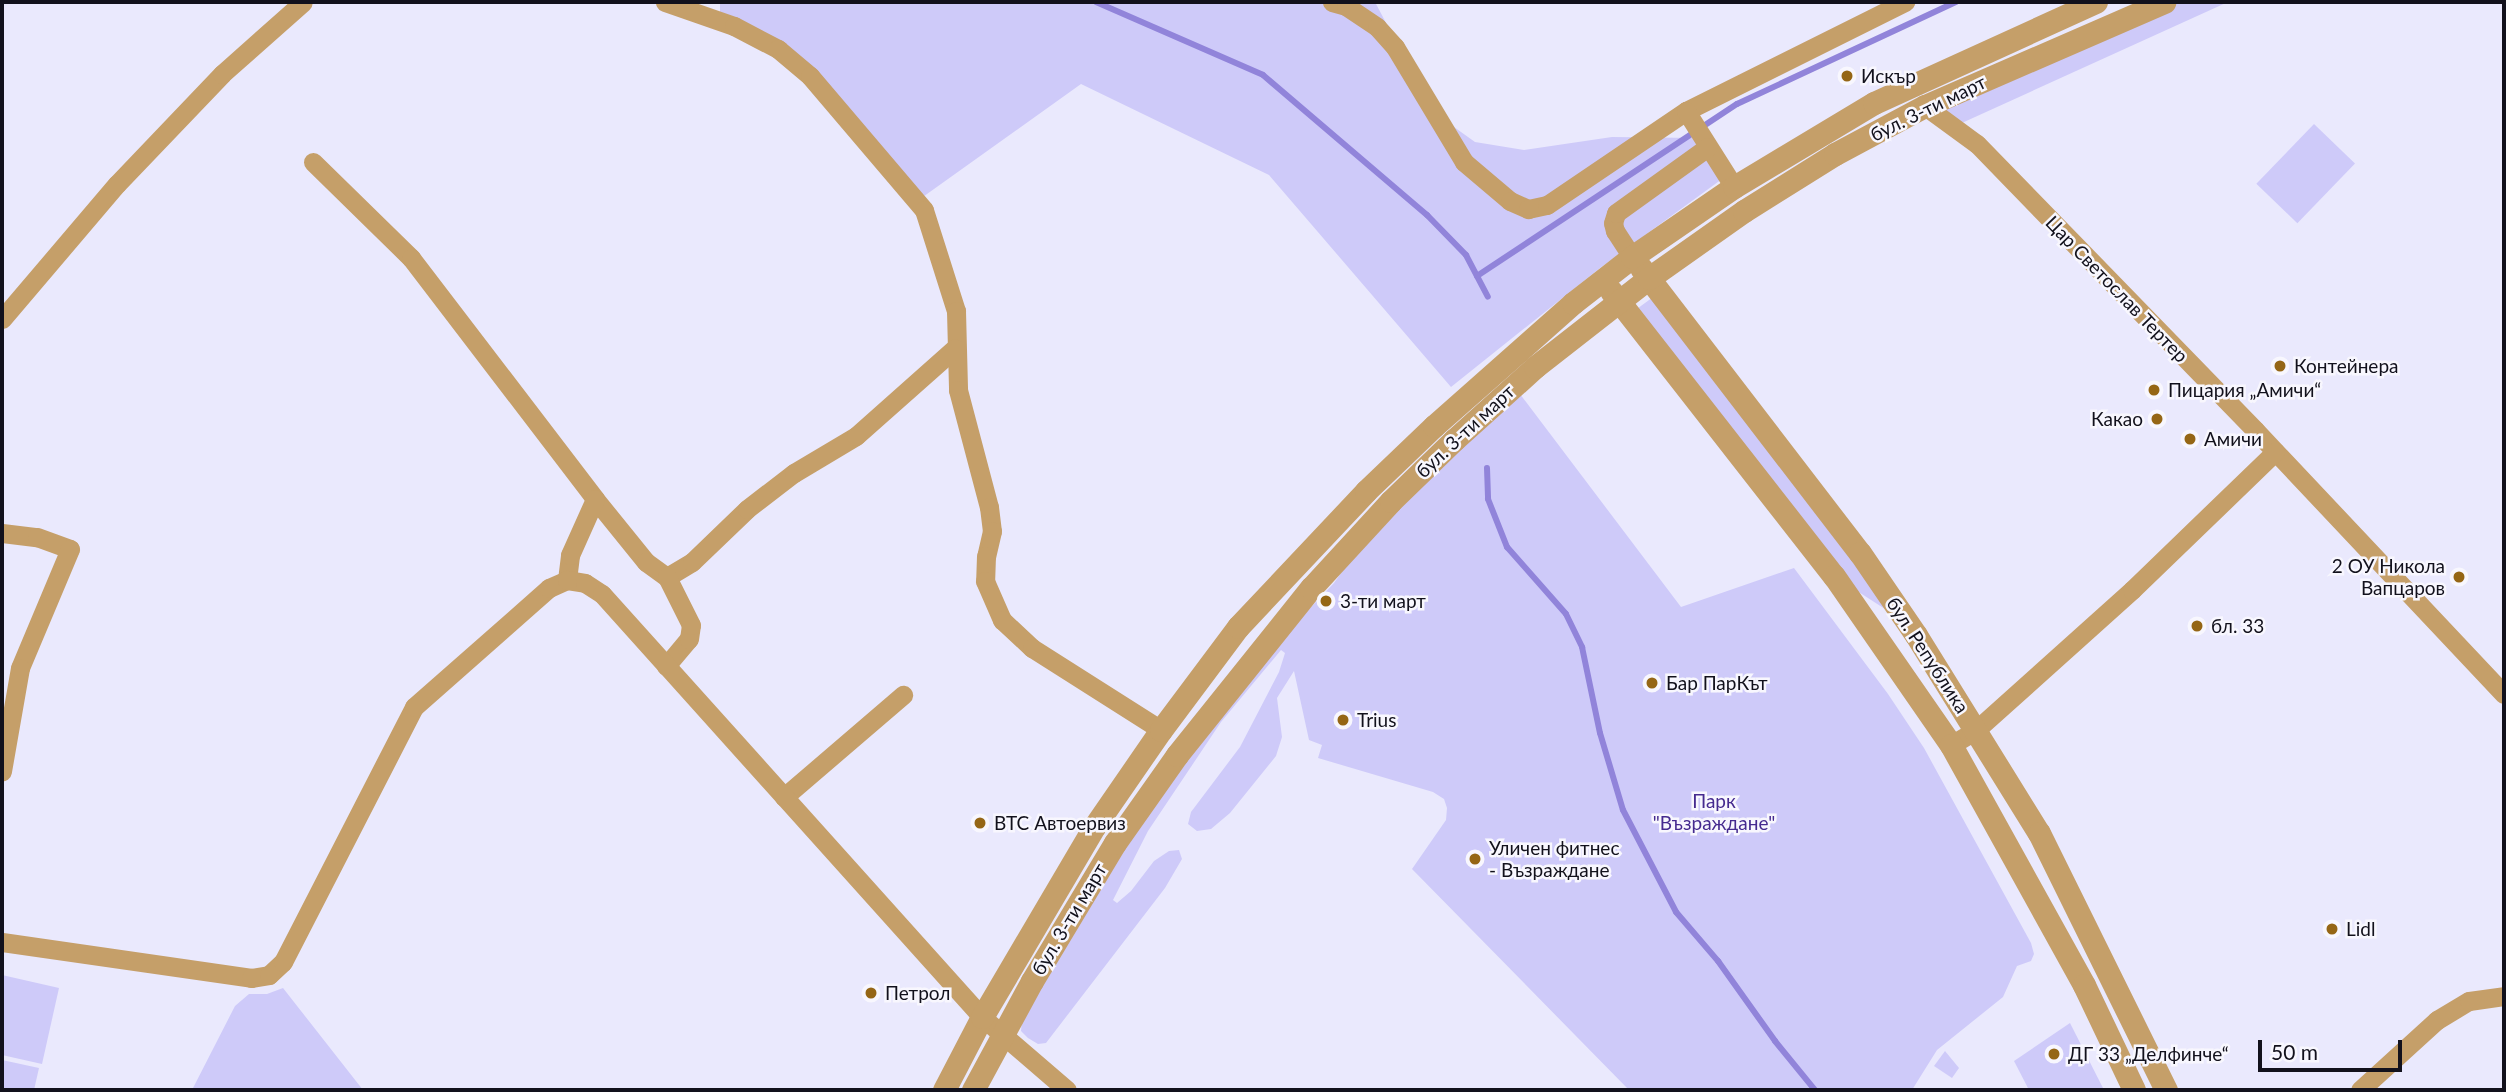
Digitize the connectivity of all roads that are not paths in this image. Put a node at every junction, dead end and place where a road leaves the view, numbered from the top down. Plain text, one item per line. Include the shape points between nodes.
1 (303, 2) edge
2 (665, 2) edge
3 (1332, 2) edge
4 (1905, 2) edge
5 (2096, 2) edge
6 (2164, 2) edge
7 (1925, 106) junction
8 (1698, 130) junction
9 (313, 162) dead end
10 (1734, 187) junction
11 (1632, 257) junction
12 (1649, 278) junction
13 (1602, 280) junction
14 (1621, 302) junction
15 (2, 319) edge
16 (955, 348) junction
17 (2275, 452) junction
18 (594, 499) junction
19 (2, 533) edge
20 (667, 577) junction
21 (567, 580) junction
22 (666, 666) junction
23 (2504, 694) edge
24 (903, 695) dead end
25 (1161, 730) junction
26 (1976, 730) junction
27 (1951, 745) junction
28 (2, 771) edge
29 (784, 797) junction
30 (2, 942) edge
31 (2504, 996) edge
32 (982, 1017) junction
33 (1003, 1034) junction
34 (944, 1090) edge
35 (973, 1090) edge
36 (1067, 1090) edge
37 (2134, 1090) edge
38 (2166, 1090) edge
39 (2360, 1090) edge

1 - 15 street via 222,74 117,184
2 - 16 street via 734,26 778,49 810,76 924,210 956,311
3 - 8 street via 1377,27 1409,68 1464,162 1510,201 1528,209 1547,205
4 - 8 street
5 - 10 street, бул. 3-ти март via 1874,103
6 - 7 street, бул. 3-ти март
7 - 12 street, бул. 3-ти март via 1824,162
7 - 17 street, Цар Светослав Тертер via 1977,144
8 - 10 street
8 - 11 street via 1616,213 1615,231
9 - 18 street via 411,258
10 - 11 street, бул. 3-ти март
11 - 12 street, бул. Република
11 - 13 street, бул. 3-ти март
12 - 14 street, бул. 3-ти март
12 - 26 street, бул. Република via 1860,553
13 - 14 street, бул. Република
13 - 25 street, бул. 3-ти март via 1503,362 1366,491 1238,627
14 - 27 street, бул. Република via 1834,576
14 - 33 street, бул. 3-ти март via 1535,367 1454,440 1311,588 1177,755 1115,843
16 - 20 street via 856,436 794,473 747,509 692,562
16 - 25 street via 958,390 989,507 992,531 985,581 1002,620 1032,648
17 - 23 street, Цар Светослав Тертер
17 - 26 street via 2132,590
18 - 20 street via 646,562
18 - 21 street via 570,555
19 - 28 street via 37,537 70,549 20,668
20 - 22 street via 691,625 689,639
21 - 22 street via 585,583 602,594
21 - 30 street via 549,588 414,707 283,962 269,975 251,978
22 - 29 street
24 - 29 street
25 - 32 street, бул. 3-ти март via 1094,827
26 - 27 street
26 - 38 street, бул. Република via 2039,834
27 - 37 street, бул. Република via 2084,985
29 - 32 street
31 - 39 street via 2469,1001 2437,1020
32 - 33 street
32 - 34 street, бул. 3-ти март
33 - 35 street, бул. 3-ти март
33 - 36 street

